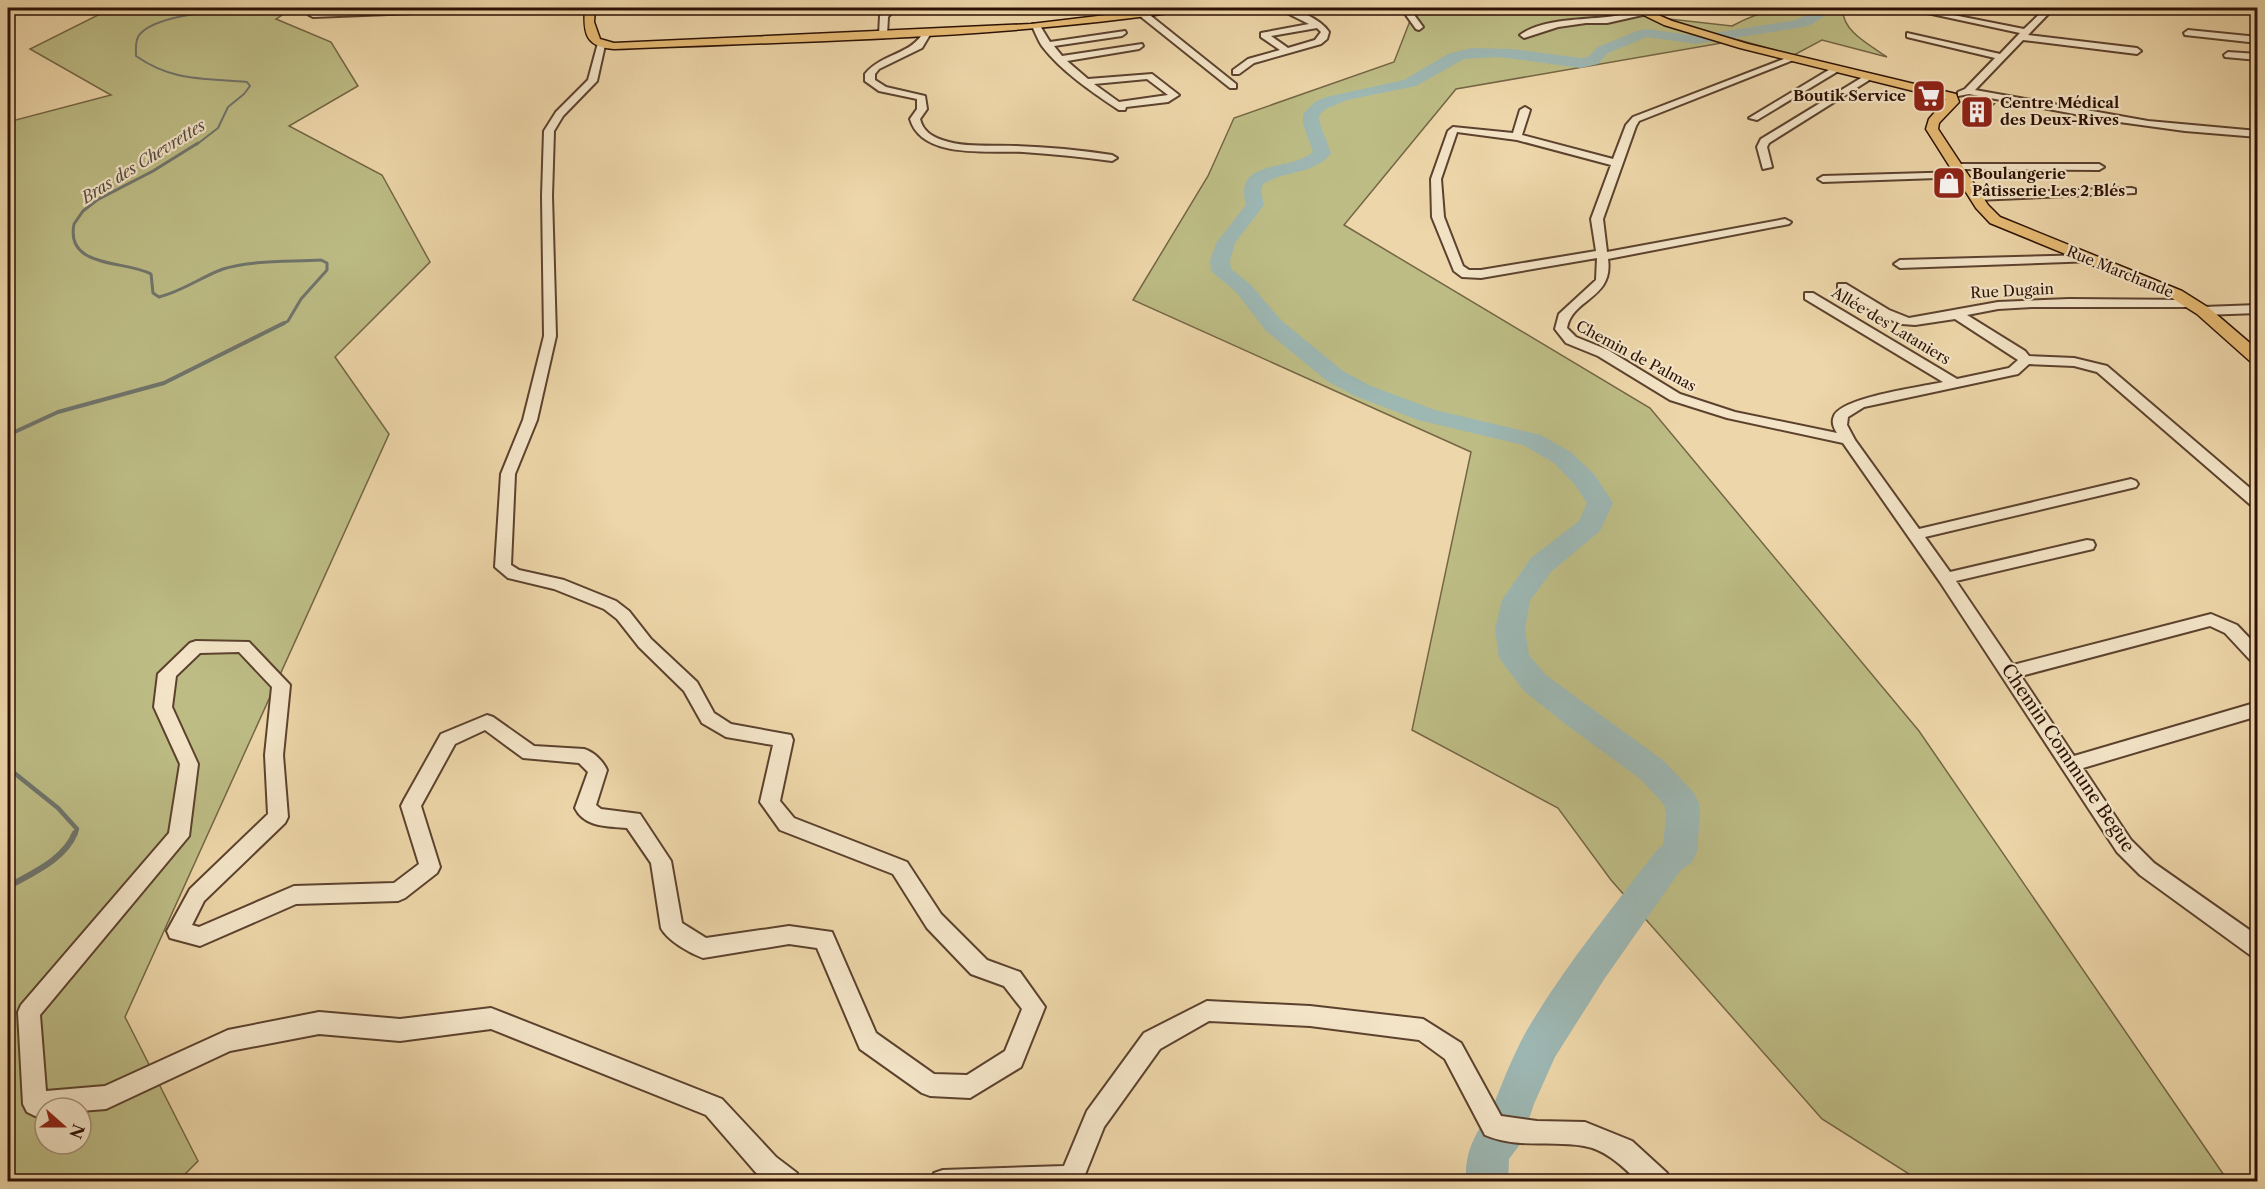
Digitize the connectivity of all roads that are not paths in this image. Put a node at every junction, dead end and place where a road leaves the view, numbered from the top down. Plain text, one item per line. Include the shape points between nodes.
1 (490, 8) edge
2 (590, 8) edge
3 (892, 8) edge
4 (1183, 8) edge
5 (1281, 8) edge
6 (1465, 8) edge
7 (1908, 8) edge
8 (2050, 8) edge
9 (1406, 9) edge
10 (364, 10) edge
11 (1639, 10) edge
12 (1143, 14) junction
13 (313, 15) dead end
14 (1920, 19) dead end
15 (1319, 25) junction
16 (1036, 26) junction
17 (1419, 27) dead end
18 (927, 33) junction
19 (1122, 33) dead end
20 (2188, 33) dead end
21 (883, 35) junction
22 (1524, 35) dead end
23 (1910, 35) dead end
24 (2022, 36) junction
25 (2258, 40) edge
26 (601, 45) junction
27 (1046, 45) junction
28 (1138, 46) dead end
29 (1285, 50) junction
30 (2137, 51) dead end
31 (2228, 54) dead end
32 (2002, 57) junction
33 (2258, 57) edge
34 (1060, 59) junction
35 (1792, 59) junction
36 (1835, 70) junction
37 (1236, 72) dead end
38 (1869, 77) junction
39 (1086, 82) junction
40 (1233, 86) dead end
41 (1968, 91) junction
42 (1952, 97) junction
43 (1526, 110) dead end
44 (1754, 118) dead end
45 (2258, 134) edge
46 (1517, 137) junction
47 (1112, 158) dead end
48 (1616, 163) junction
49 (1767, 167) dead end
50 (2099, 167) dead end
51 (1959, 171) junction
52 (1823, 179) dead end
53 (2131, 190) dead end
54 (1976, 197) junction
55 (1785, 222) dead end
56 (1601, 256) junction
57 (2090, 259) junction
58 (1900, 264) dead end
59 (1842, 287) dead end
60 (1809, 296) dead end
61 (2197, 307) junction
62 (2258, 309) edge
63 (1960, 315) junction
64 (2258, 359) edge
65 (2025, 360) junction
66 (1956, 384) junction
67 (1848, 440) junction
68 (2132, 484) dead end
69 (2258, 504) edge
70 (1914, 535) junction
71 (2086, 545) dead end
72 (1946, 578) junction
73 (2258, 658) edge
74 (2009, 673) junction
75 (2258, 709) edge
76 (2072, 764) junction
77 (2258, 948) edge
78 (788, 1182) edge
79 (943, 1182) edge
80 (1658, 1182) edge

1 - 10 street
2 - 26 main road via 593,36
3 - 21 street via 884,16
4 - 12 main road
5 - 15 street
6 - 9 street
7 - 24 street
8 - 24 street
9 - 17 street
10 - 13 street
11 - 22 street via 1607,21 1586,20
11 - 35 main road via 1692,31
12 - 16 main road
12 - 40 street
14 - 24 street
15 - 29 street via 1326,32 1321,40
15 - 29 street via 1264,35
16 - 18 main road
16 - 27 street
18 - 21 main road
18 - 47 street via 919,46 874,68 870,81 877,87 922,98 922,109 915,119 920,132 928,138 970,147
19 - 27 street
20 - 25 street
21 - 26 main road
23 - 32 street
24 - 30 street
24 - 32 street
26 - 78 street via 592,81 559,114 549,131 550,336 530,420 508,474 503,567 610,605 691,687 708,718 726,730 784,740 771,802 786,824 900,868 934,921 979,967 1012,979 1034,1007 1013,1059 970,1087 930,1085 868,1041 824,939 789,935 703,948 672,928 661,861 633,820 596,817 585,808 598,770 584,756 530,753 487,722 448,739 411,806 430,867 398,892 294,895 200,937 178,931 197,895 278,817 274,755 281,685 243,646 196,647 167,674 163,707 189,764 179,836 29,1012 35,1104 106,1097 228,1041 320,1023 400,1030 491,1018 714,1107 767,1166
27 - 34 street
28 - 34 street
29 - 37 street via 1251,61
31 - 33 street
32 - 41 street
34 - 39 street
35 - 36 main road
35 - 48 street, Chemin de Palmas via 1636,119
36 - 38 main road
36 - 44 street
38 - 42 main road
38 - 49 street via 1765,141 1762,147
39 - 39 street via 1149,76 1174,94 1168,99 1119,106
41 - 42 street
41 - 45 street via 2181,128
42 - 51 main road, Rue Marchande via 1953,102 1931,126
43 - 46 street
46 - 48 street
46 - 56 street via 1453,131 1436,188 1438,217 1460,271 1474,275
48 - 56 street, Chemin de Palmas via 1597,219
50 - 51 street
51 - 52 street
51 - 54 main road, Rue Marchande
53 - 54 street
54 - 57 main road, Rue Marchande via 1990,216 2000,222
55 - 56 street
56 - 67 street, Chemin de Palmas via 1602,280 1560,322 1570,340 1603,353 1659,389 1691,403
57 - 58 street
57 - 61 main road, Rue Marchande via 2159,286
59 - 63 street via 1908,322
60 - 66 street, Allée des Lataniers
61 - 62 street, Rue Dugain
61 - 63 street, Rue Dugain via 2016,305 1969,308
61 - 64 main road, Rue Marchande
63 - 65 street, Rue Dugain
65 - 66 street via 2013,371
65 - 69 street via 2074,361 2102,369
66 - 67 street via 1848,409 1840,416 1840,426
67 - 70 street, Chemin Commune Begue
68 - 70 street
70 - 72 street, Chemin Commune Begue
71 - 72 street
72 - 74 street, Chemin Commune Begue
73 - 74 street via 2231,629 2211,620
74 - 76 street, Chemin Commune Begue
75 - 76 street
76 - 77 street, Chemin Commune Begue via 2124,846 2147,869
79 - 80 street via 1071,1178 1095,1119 1152,1041 1207,1011 1310,1016 1423,1030 1453,1051 1494,1127 1585,1134 1623,1150

